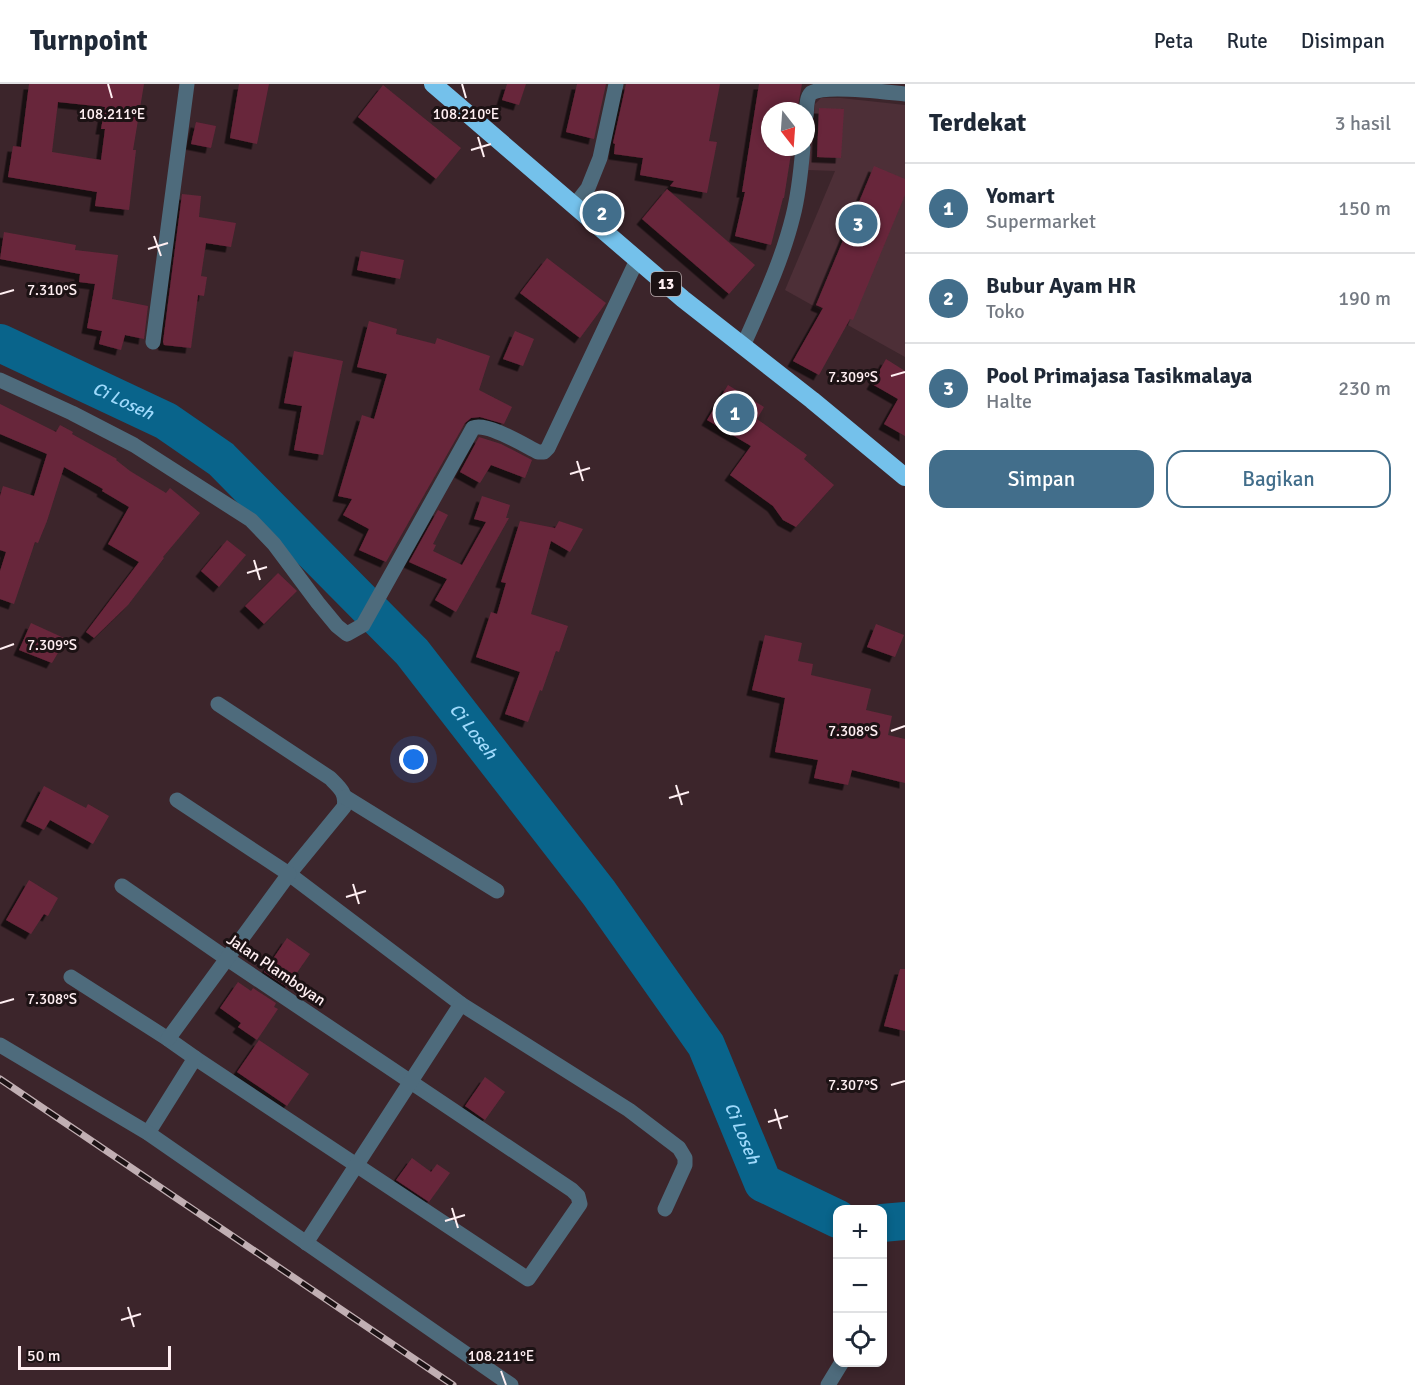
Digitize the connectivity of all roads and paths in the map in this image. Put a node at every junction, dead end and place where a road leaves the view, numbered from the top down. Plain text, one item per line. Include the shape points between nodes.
1 (187, 84) edge
2 (433, 84) edge
3 (616, 84) edge
4 (905, 94) edge
5 (807, 102) edge
6 (802, 156) edge
7 (574, 206) junction
8 (638, 260) junction
9 (153, 342) dead end
10 (742, 346) junction
11 (0, 380) edge
12 (905, 477) edge
13 (218, 704) dead end
14 (345, 797) junction
15 (177, 800) dead end
16 (289, 874) junction
17 (122, 886) dead end
18 (497, 891) dead end
19 (226, 958) junction
20 (71, 976) dead end
21 (460, 1004) junction
22 (168, 1039) junction
23 (0, 1045) edge
24 (195, 1058) junction
25 (411, 1082) junction
26 (148, 1133) junction
27 (355, 1164) junction
28 (665, 1209) dead end
29 (306, 1243) junction
30 (839, 1367) edge
31 (511, 1385) edge
32 (828, 1385) edge

1 - 9 street
2 - 7 highway, 13
3 - 7 street via 600,158 588,188
4 - 5 street via 840,87 812,93
6 - 10 street via 793,217 771,285
7 - 8 highway, 13
8 - 10 highway, 13
8 - 11 street via 548,448 538,452 488,428 473,428 363,625 347,634 251,520 134,446
10 - 12 highway, 13
13 - 14 street via 330,778
14 - 16 street via 344,807
14 - 18 street
15 - 16 street
16 - 19 street
16 - 21 street
17 - 19 street, Jalan Plamboyan
19 - 22 street
19 - 25 street, Jalan Plamboyan
20 - 22 street
21 - 25 street
21 - 28 street via 629,1110 680,1148 685,1165
22 - 24 street
23 - 26 street
24 - 26 street
24 - 27 street
25 - 27 street
25 - 27 street, Jalan Plamboyan via 572,1190 580,1204 528,1279
26 - 29 street
27 - 29 street
29 - 31 street
30 - 32 street

